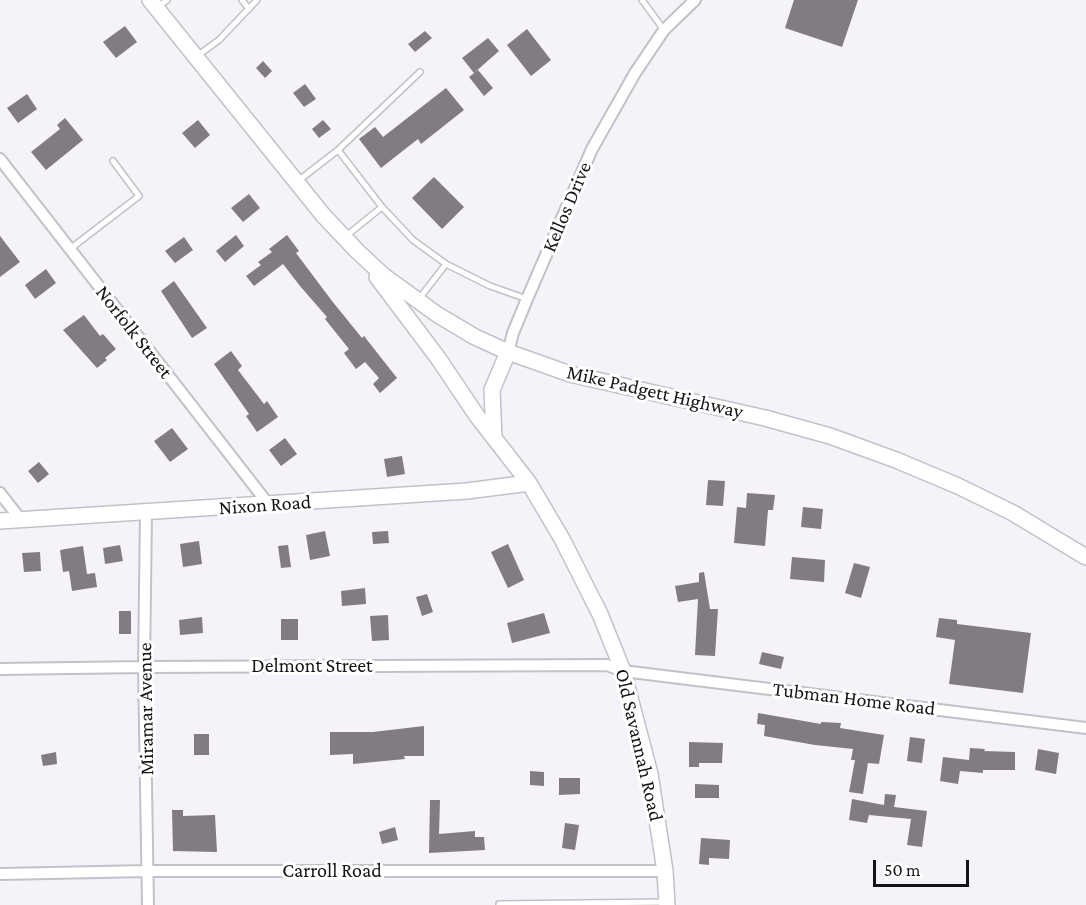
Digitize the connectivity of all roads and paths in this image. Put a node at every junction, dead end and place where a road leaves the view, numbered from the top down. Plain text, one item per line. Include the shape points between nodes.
1 (242, 0) edge
2 (257, 0) edge
3 (642, 0) edge
4 (695, 0) edge
5 (158, 3) edge
6 (249, 9) junction
7 (664, 30) junction
8 (196, 57) junction
9 (420, 72) dead end
10 (338, 150) junction
11 (0, 159) edge
12 (113, 161) dead end
13 (296, 182) junction
14 (382, 207) junction
15 (344, 238) junction
16 (70, 249) junction
17 (357, 251) junction
18 (446, 264) junction
19 (527, 299) junction
20 (417, 301) junction
21 (508, 352) junction
22 (494, 438) junction
23 (529, 483) junction
24 (0, 493) edge
25 (269, 505) junction
26 (146, 512) junction
27 (21, 520) junction
28 (0, 521) edge
29 (1086, 557) edge
30 (144, 667) junction
31 (0, 669) edge
32 (622, 671) junction
33 (1086, 728) edge
34 (148, 871) junction
35 (665, 871) junction
36 (0, 874) edge
37 (666, 903) edge
38 (499, 904) edge
39 (148, 905) edge

1 - 6 lane
2 - 6 lane
3 - 7 lane
4 - 7 street, Kellos Drive
5 - 8 main road
6 - 8 lane
7 - 19 street, Kellos Drive via 591,149
8 - 13 main road, Mike Padgett Highway
9 - 10 lane
10 - 13 lane
10 - 14 lane
11 - 16 street, Norfolk Street
12 - 16 lane via 139,196
13 - 15 main road, Mike Padgett Highway
14 - 15 lane
14 - 18 lane via 413,240
15 - 17 main road, Mike Padgett Highway
16 - 25 street, Norfolk Street
17 - 20 main road, Mike Padgett Highway
17 - 22 main road, Old Savannah Road
18 - 19 lane
18 - 20 lane
19 - 21 street, Kellos Drive
20 - 21 main road, Mike Padgett Highway via 475,337
21 - 22 main road, Kellos Drive via 492,390
21 - 29 main road, Mike Padgett Highway via 570,374 830,436 958,486
22 - 23 main road, Old Savannah Road
23 - 25 main road, Nixon Road
23 - 32 main road, Old Savannah Road via 584,579
24 - 27 street
25 - 26 main road, Nixon Road
26 - 27 main road, Nixon Road
26 - 30 street, Miramar Avenue
27 - 28 main road, Nixon Road
30 - 31 street, Delmont Street
30 - 32 street, Delmont Street via 607,665
30 - 34 street, Miramar Avenue
32 - 33 street, Tubman Home Road
32 - 35 main road, Old Savannah Road via 650,774
34 - 35 street, Carroll Road
34 - 36 street, Carroll Road
34 - 39 street, Miramar Avenue
35 - 37 main road, Old Savannah Road
37 - 38 lane

